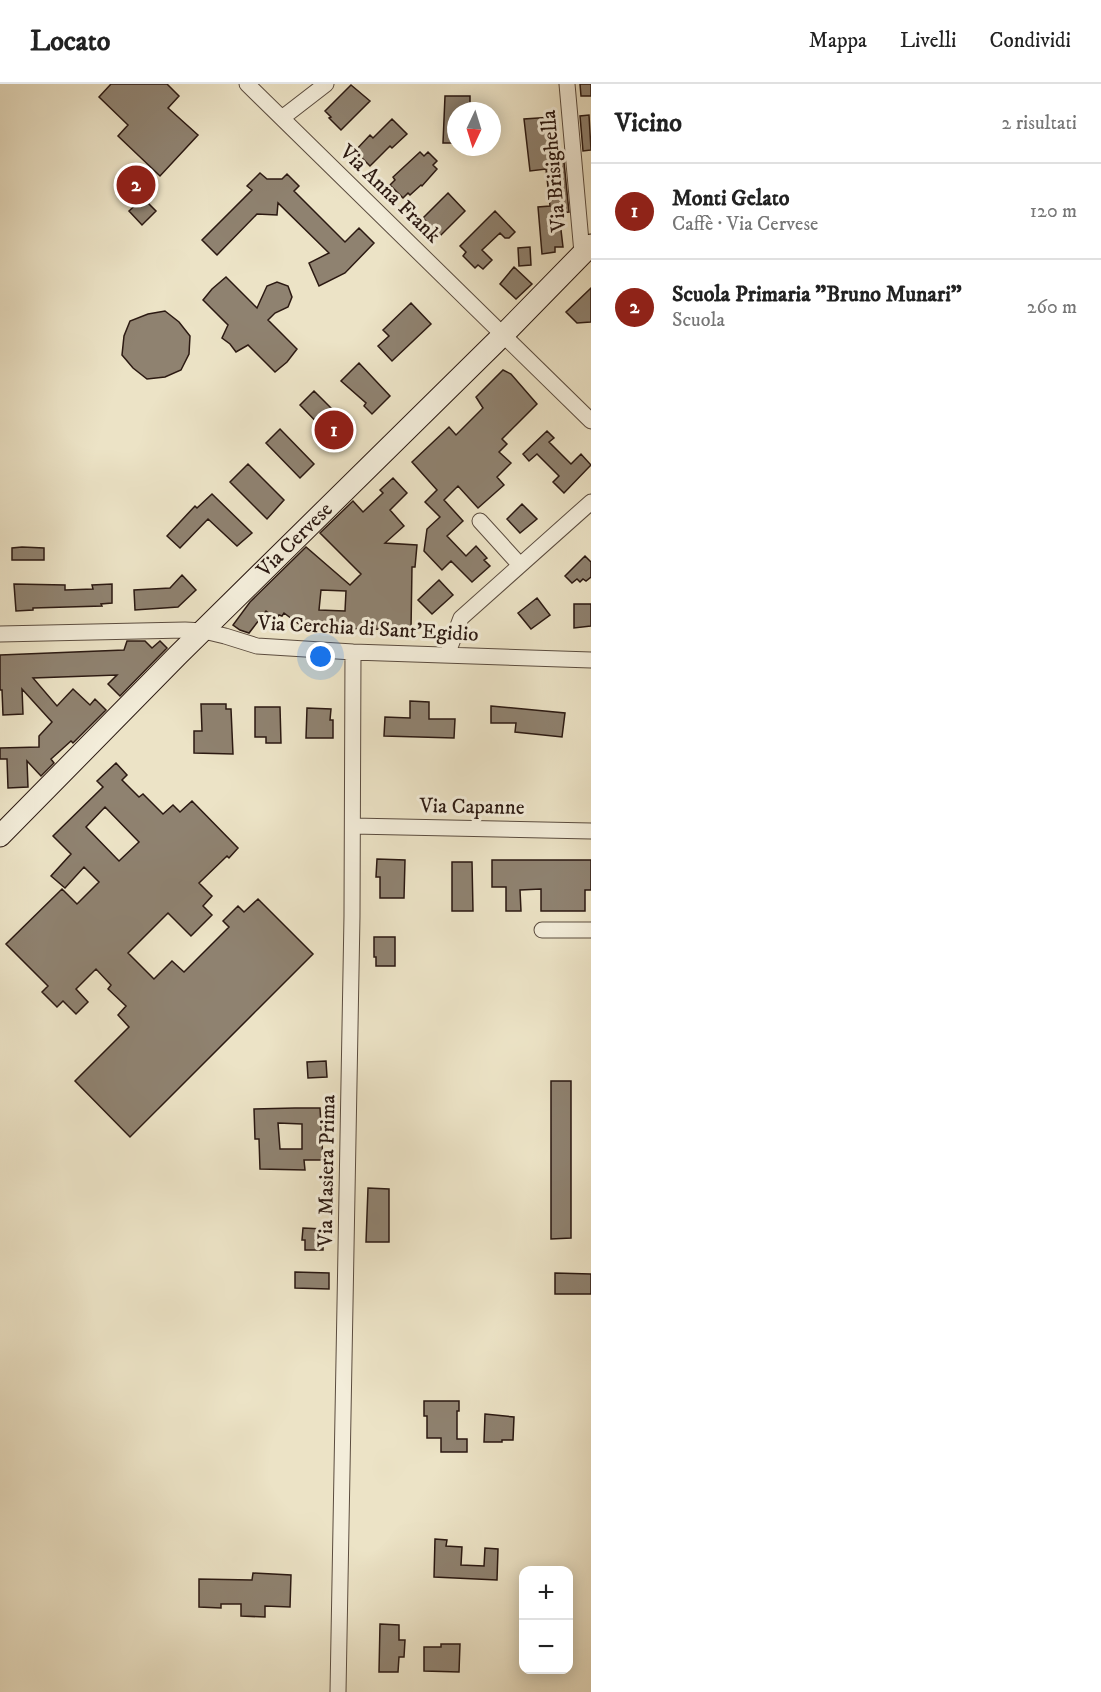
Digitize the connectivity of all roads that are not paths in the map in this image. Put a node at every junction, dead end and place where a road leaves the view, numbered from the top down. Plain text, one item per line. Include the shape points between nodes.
1 (247, 84) edge
2 (326, 84) edge
3 (567, 84) edge
4 (282, 118) junction
5 (587, 249) edge
6 (503, 335) junction
7 (591, 421) edge
8 (591, 502) edge
9 (480, 521) dead end
10 (520, 565) junction
11 (204, 631) junction
12 (0, 634) edge
13 (353, 652) junction
14 (447, 655) junction
15 (591, 660) edge
16 (353, 826) junction
17 (591, 831) edge
18 (0, 836) edge
19 (542, 930) dead end
20 (591, 930) edge
21 (338, 1692) edge

1 - 4 street, Via Anna Frank
2 - 4 street
3 - 5 street, Via Brisighella
4 - 6 street, Via Anna Frank
5 - 6 main road, Via Cervese
6 - 7 street, Via Anna Frank
6 - 11 main road, Via Cervese
8 - 10 street
9 - 10 street
10 - 14 street via 461,618
11 - 12 street, Via Cerchia di Sant'Egidio
11 - 13 street, Via Cerchia di Sant'Egidio via 257,646
11 - 18 main road, Via Cervese
13 - 14 street, Via Cerchia di Sant'Egidio
13 - 16 street, Via Masiera Prima
14 - 15 street, Via Cerchia di Sant'Egidio
16 - 17 street, Via Capanne
16 - 21 street, Via Masiera Prima
19 - 20 street

